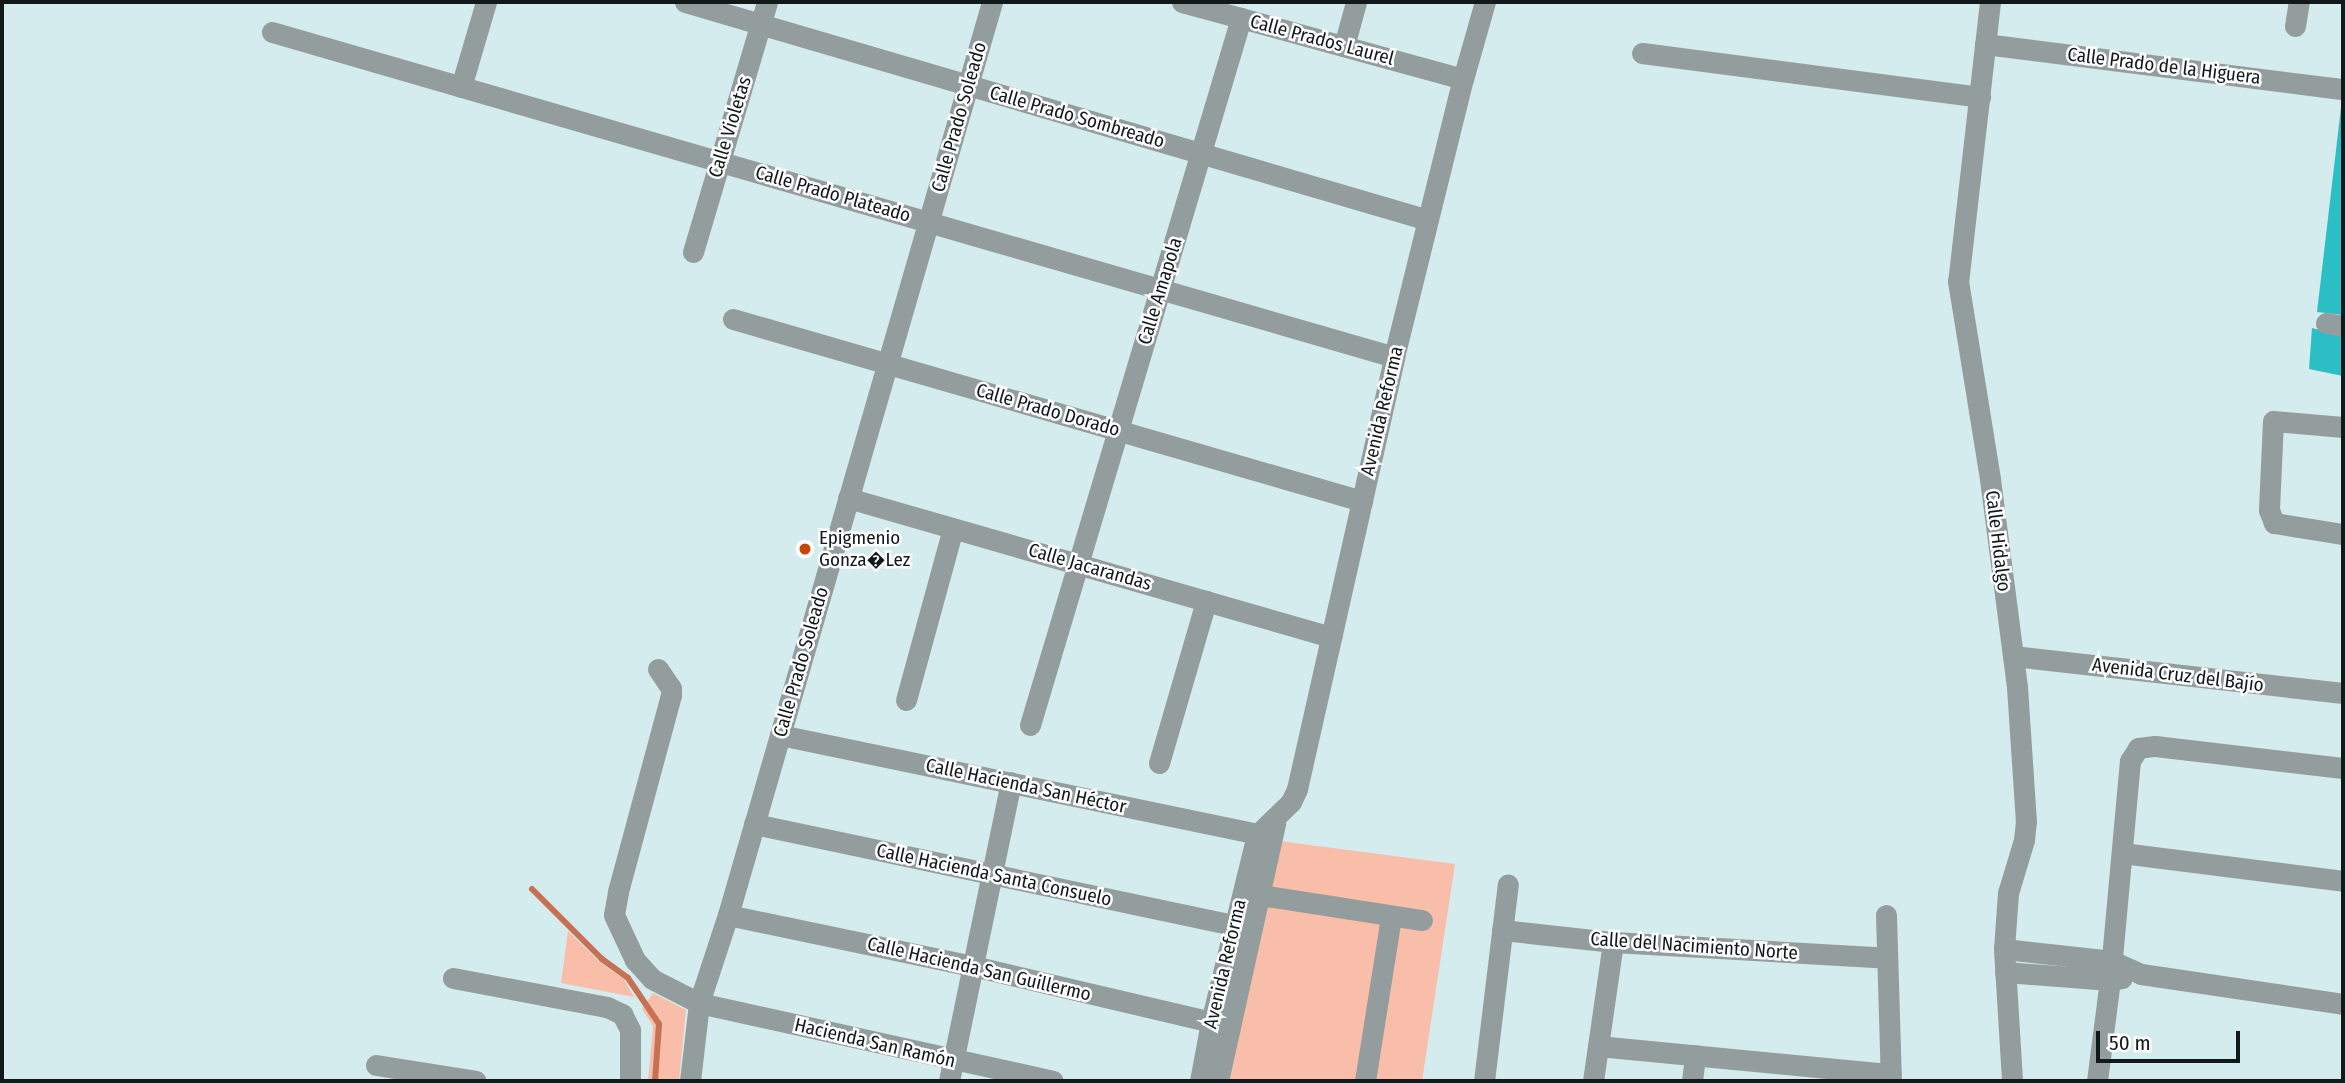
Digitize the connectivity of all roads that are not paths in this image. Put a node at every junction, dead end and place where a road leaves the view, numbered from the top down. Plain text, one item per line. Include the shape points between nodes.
1 (486, 2) edge
2 (685, 2) edge
3 (767, 2) edge
4 (992, 2) edge
5 (1182, 2) edge
6 (1356, 2) edge
7 (1485, 2) edge
8 (1990, 2) edge
9 (2299, 2) edge
10 (1229, 11) edge
11 (761, 24) junction
12 (2295, 26) dead end
13 (272, 32) dead end
14 (1985, 44) junction
15 (1344, 46) junction
16 (1642, 53) dead end
17 (1463, 79) junction
18 (968, 85) junction
19 (461, 87) junction
20 (2343, 89) edge
21 (1980, 97) junction
22 (1201, 153) junction
23 (720, 162) junction
24 (1428, 219) junction
25 (928, 222) junction
26 (693, 252) dead end
27 (1160, 289) junction
28 (733, 319) dead end
29 (1394, 357) junction
30 (887, 363) junction
31 (2343, 427) edge
32 (1118, 430) junction
33 (848, 498) junction
34 (1362, 501) junction
35 (953, 528) junction
36 (2343, 534) edge
37 (1078, 564) junction
38 (1206, 601) junction
39 (1331, 637) junction
40 (2013, 656) junction
41 (658, 669) dead end
42 (2343, 693) edge
43 (906, 700) dead end
44 (1030, 725) dead end
45 (780, 734) junction
46 (1159, 763) dead end
47 (2343, 768) edge
48 (1011, 782) junction
49 (754, 824) junction
50 (1265, 836) junction
51 (2122, 853) junction
52 (992, 874) junction
53 (2343, 881) edge
54 (1508, 884) dead end
55 (1251, 893) junction
56 (728, 915) junction
57 (1886, 915) dead end
58 (1391, 916) junction
59 (1422, 920) dead end
60 (1234, 925) junction
61 (1502, 930) junction
62 (1613, 943) junction
63 (2004, 949) junction
64 (1887, 958) junction
65 (973, 966) junction
66 (2111, 971) junction
67 (2005, 972) junction
68 (453, 978) dead end
69 (699, 1003) junction
70 (2343, 1004) edge
71 (1220, 1026) junction
72 (1598, 1046) junction
73 (1695, 1055) junction
74 (376, 1065) dead end
75 (951, 1071) edge
76 (1891, 1077) edge
77 (476, 1081) edge
78 (630, 1081) edge
79 (690, 1081) edge
80 (1053, 1081) edge
81 (1200, 1081) edge
82 (1218, 1081) edge
83 (1365, 1081) edge
84 (1484, 1081) edge
85 (1593, 1081) edge
86 (1692, 1081) edge
87 (2012, 1081) edge
88 (2097, 1081) edge

1 - 19 street
2 - 11 street, Calle Prado Sombreado
3 - 11 street, Calle Violetas
4 - 18 street, Calle Prado Soleado
5 - 10 street, Calle Prados Laurel
6 - 15 street
7 - 17 street, Avenida Reforma
8 - 14 street, Calle Hidalgo
9 - 12 street
10 - 15 street, Calle Prados Laurel
10 - 22 street, Calle Amapola
11 - 18 street, Calle Prado Sombreado
11 - 23 street, Calle Violetas
13 - 19 street, Calle Prado Plateado
14 - 20 street, Calle Prado de la Higuera
14 - 21 street, Calle Hidalgo
15 - 17 street, Calle Prados Laurel
16 - 21 street
17 - 24 street, Avenida Reforma
18 - 22 street, Calle Prado Sombreado
18 - 25 street, Calle Prado Soleado
19 - 23 street, Calle Prado Plateado
21 - 40 street, Calle Hidalgo via 1958,281
22 - 24 street, Calle Prado Sombreado
22 - 27 street, Calle Amapola
23 - 25 street, Calle Prado Plateado
23 - 26 street, Calle Violetas
24 - 29 street, Avenida Reforma
25 - 27 street, Calle Prado Plateado
25 - 30 street, Calle Prado Soleado
27 - 29 street, Calle Prado Plateado
27 - 32 street, Calle Amapola
28 - 30 street, Calle Prado Dorado
29 - 34 street, Avenida Reforma
30 - 32 street, Calle Prado Dorado
30 - 33 street, Calle Prado Soleado
31 - 36 street via 2273,421 2269,510 2274,523
32 - 34 street, Calle Prado Dorado
32 - 37 street, Calle Amapola
33 - 35 street, Calle Jacarandas
33 - 45 street, Calle Prado Soleado
34 - 39 street, Avenida Reforma
35 - 37 street, Calle Jacarandas
35 - 43 street
37 - 38 street, Calle Jacarandas
37 - 44 street, Calle Amapola
38 - 39 street, Calle Jacarandas
38 - 46 street
39 - 50 street, Avenida Reforma via 1297,789
40 - 42 street, Avenida Cruz del Bajío
40 - 63 street, Calle Hidalgo via 2026,821 2008,893
41 - 69 street, Hacienda San Ramón via 671,695 614,915 635,960 652,979
45 - 48 street, Calle Hacienda San Héctor
45 - 49 street, Calle Prado Soleado
47 - 51 street via 2155,746 2138,748 2130,761
48 - 50 street, Calle Hacienda San Héctor
48 - 52 street
49 - 52 street, Calle Hacienda Santa Consuelo
49 - 56 street, Calle Prado Soleado
50 - 55 street, Avenida Reforma
51 - 53 street
51 - 66 street
52 - 60 street, Calle Hacienda Santa Consuelo
52 - 65 street
54 - 61 street
55 - 58 street
55 - 60 street, Avenida Reforma
55 - 71 street, Avenida Reforma
56 - 65 street, Calle Hacienda San Guillermo
56 - 69 street, Calle Prado Soleado
57 - 64 street
58 - 59 street
58 - 83 street
60 - 71 street, Avenida Reforma
61 - 62 street, Calle del Nacimiento Norte
61 - 84 street
62 - 64 street, Calle del Nacimiento Norte
62 - 72 street
63 - 66 street
63 - 67 street, Calle Hidalgo
64 - 76 street
65 - 71 street, Calle Hacienda San Guillermo
65 - 75 street
66 - 67 street
66 - 70 street
66 - 88 street
67 - 87 street, Calle Hidalgo
68 - 78 street via 607,1007 622,1014 630,1030
69 - 75 street, Hacienda San Ramón
69 - 79 street, Calle Prado Soleado
71 - 81 street, Avenida Reforma
71 - 82 street, Avenida Reforma
72 - 73 street
72 - 85 street
73 - 76 street
73 - 86 street
74 - 77 street
75 - 80 street, Hacienda San Ramón

